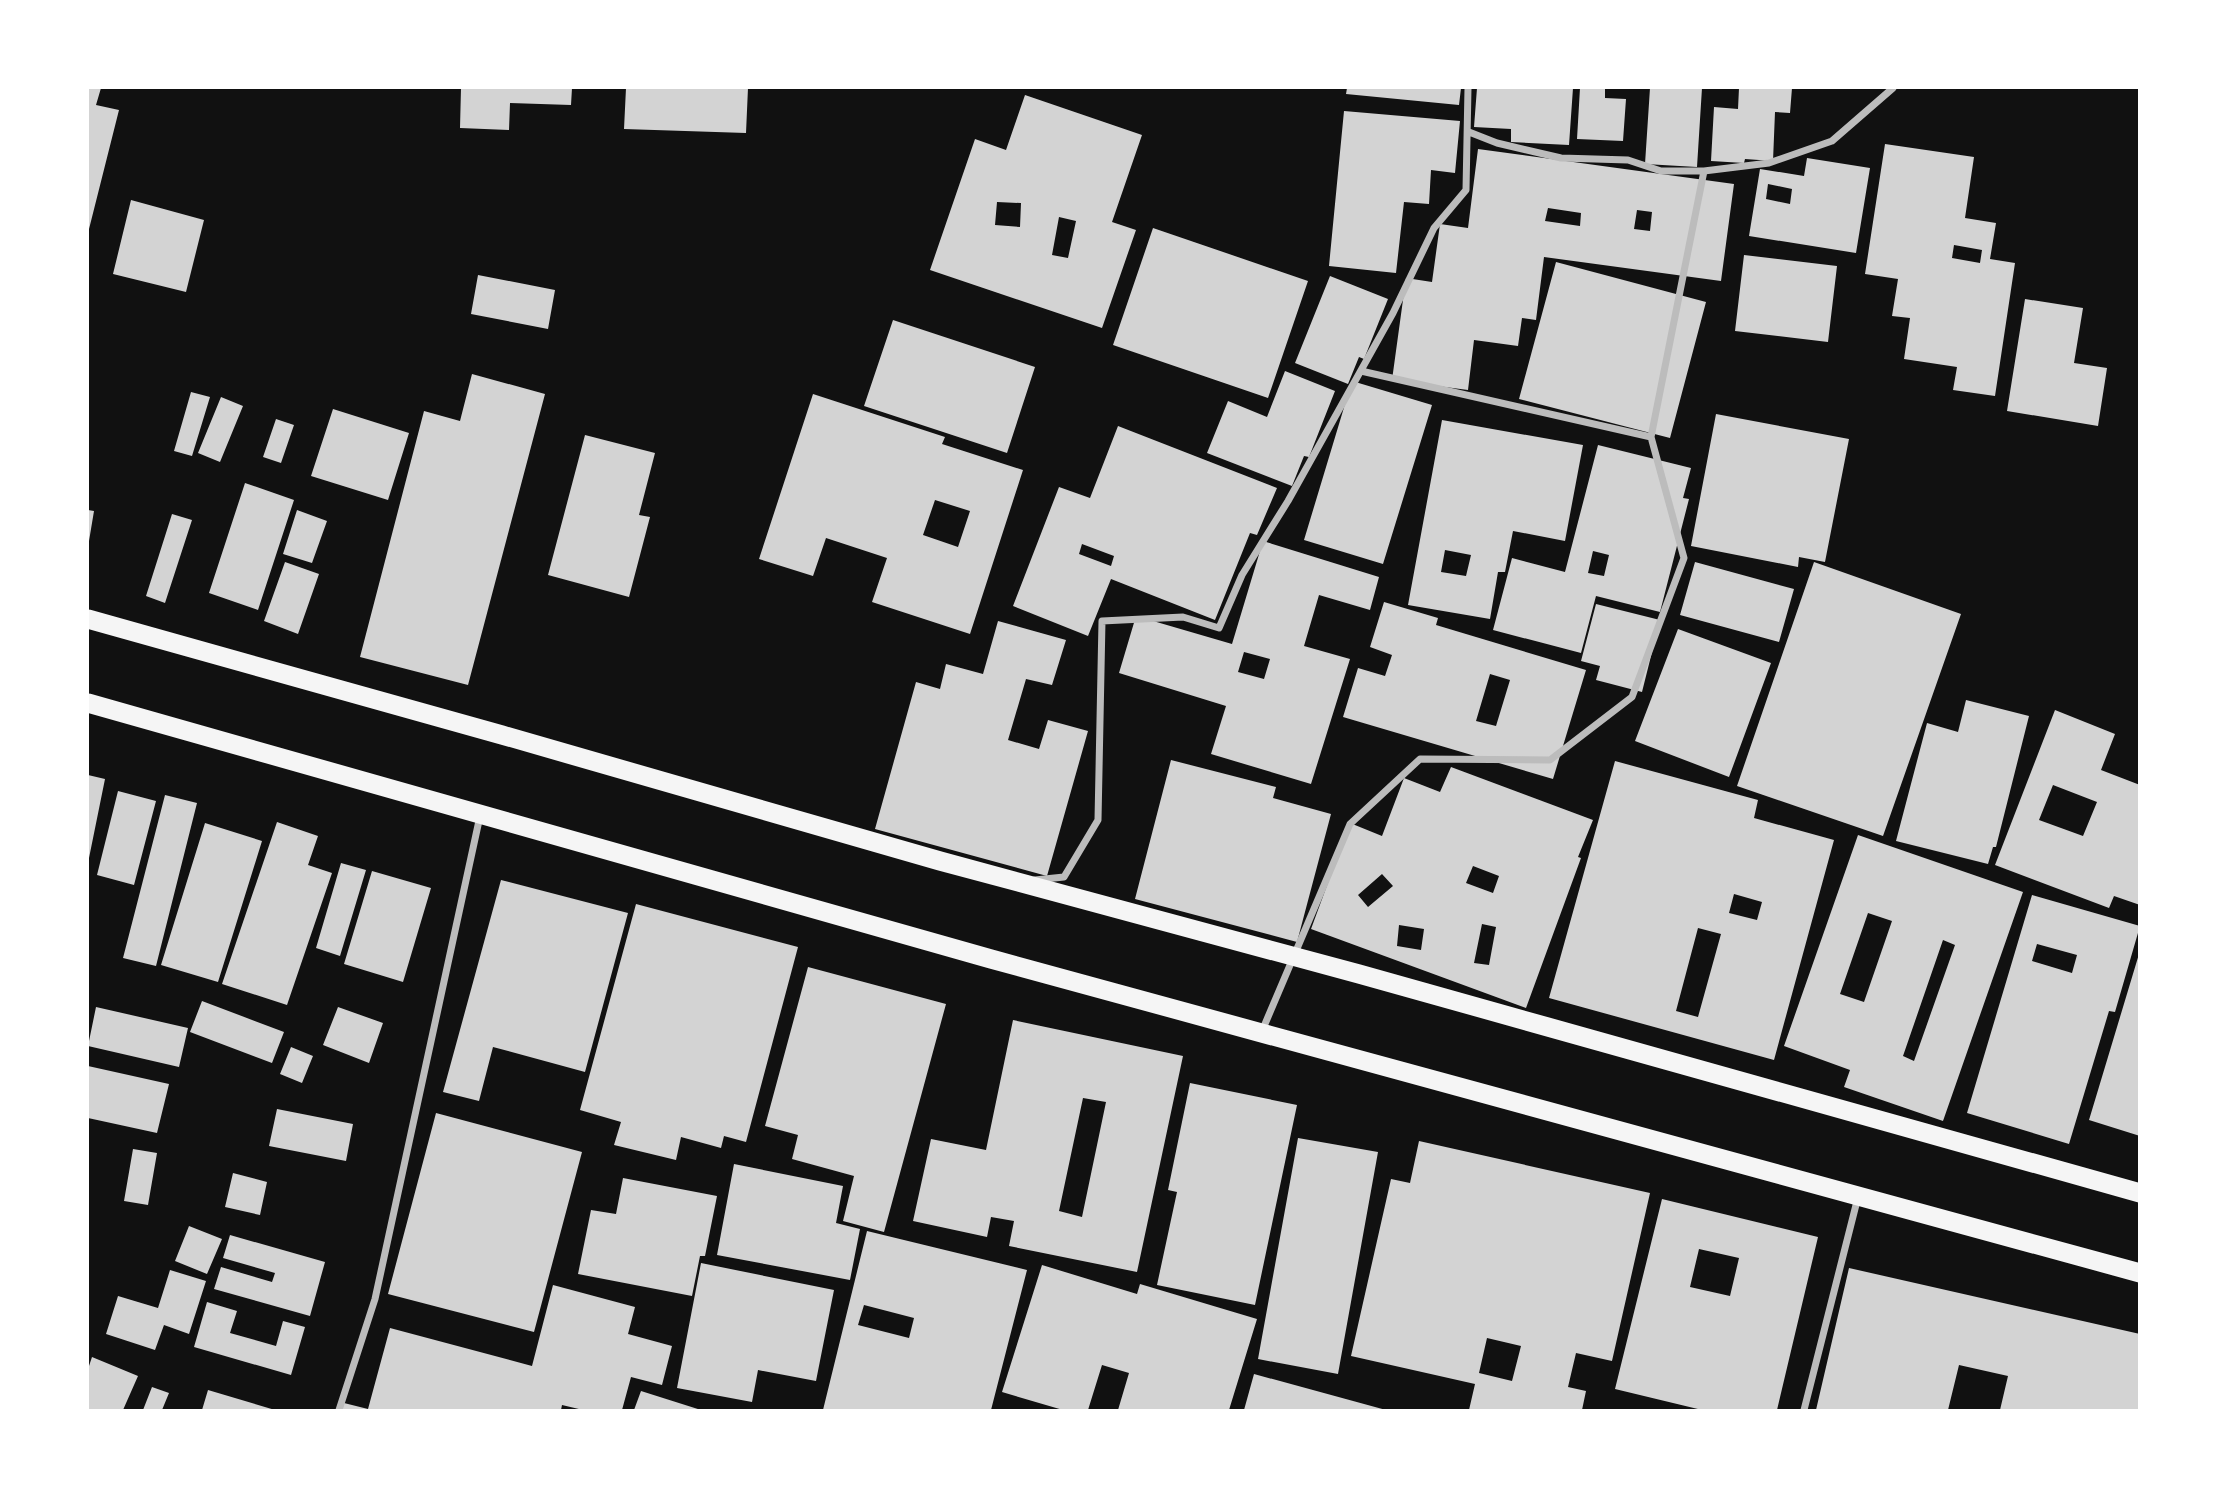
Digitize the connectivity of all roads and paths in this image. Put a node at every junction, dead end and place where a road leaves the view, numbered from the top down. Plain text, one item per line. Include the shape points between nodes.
1 (1468, 88) edge
2 (1893, 88) edge
3 (1469, 132) junction
4 (1704, 171) junction
5 (1361, 371) junction
6 (1651, 437) junction
7 (88, 619) edge
8 (88, 703) edge
9 (481, 814) junction
10 (1017, 883) junction
11 (1294, 957) junction
12 (1261, 1033) junction
13 (2140, 1194) edge
14 (1858, 1197) junction
15 (2140, 1273) edge
16 (339, 1410) edge
17 (1804, 1410) edge

1 - 3 street
2 - 4 street via 1832,141 1769,163
3 - 4 street via 1561,158 1628,160 1661,171
3 - 5 street via 1466,190 1434,228
4 - 6 street
5 - 6 street
5 - 10 street via 1242,575 1219,628 1183,617 1102,621 1098,820 1065,877
6 - 11 street via 1684,558 1632,697 1550,761 1420,759 1350,824
7 - 10 highway
8 - 9 highway
9 - 12 highway
9 - 16 street via 375,1299
10 - 11 highway
11 - 12 street
11 - 13 highway
12 - 14 highway
14 - 15 highway
14 - 17 street

